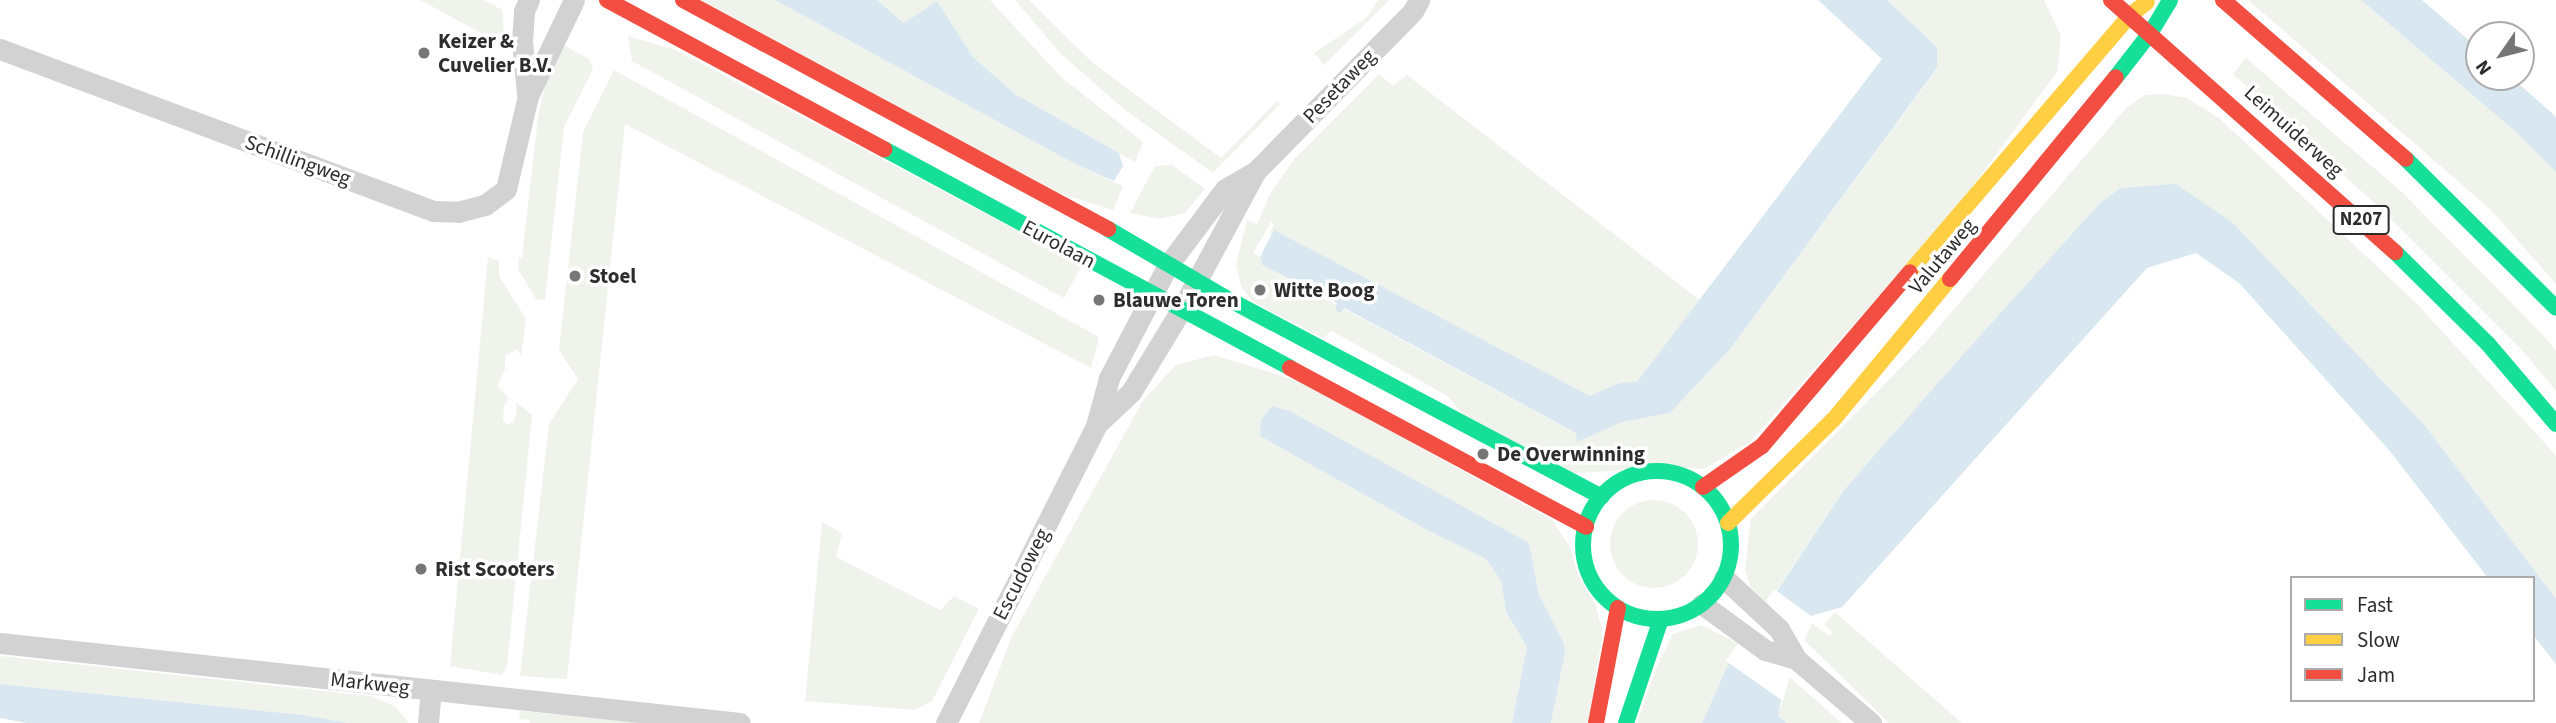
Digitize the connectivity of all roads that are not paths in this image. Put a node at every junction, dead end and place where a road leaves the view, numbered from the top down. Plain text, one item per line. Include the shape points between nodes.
1 (528, 0) edge
2 (574, 0) edge
3 (607, 0) edge
4 (683, 0) edge
5 (1419, 0) edge
6 (2111, 0) edge
7 (2150, 0) edge
8 (2170, 0) edge
9 (2223, 0) edge
10 (2130, 15) junction
11 (2151, 32) junction
12 (0, 49) edge
13 (528, 96) junction
14 (1256, 171) junction
15 (1168, 265) junction
16 (1196, 281) junction
17 (1153, 295) junction
18 (2556, 308) edge
19 (1181, 310) junction
20 (2556, 424) edge
21 (1096, 426) junction
22 (1703, 487) junction
23 (1602, 497) junction
24 (1728, 523) junction
25 (1586, 527) junction
26 (1724, 578) junction
27 (1702, 604) junction
28 (1618, 608) junction
29 (1661, 620) junction
30 (0, 643) edge
31 (1801, 663) junction
32 (431, 690) junction
33 (428, 723) edge
34 (740, 723) edge
35 (946, 723) edge
36 (1596, 723) edge
37 (1626, 723) edge
38 (1871, 723) edge

1 - 13 street, Schillingweg via 522,41
2 - 13 street, Schillingweg
3 - 17 main road, Eurolaan
4 - 15 main road, Eurolaan
5 - 14 street, Pesetaweg
6 - 10 main road, Leimuiderweg / N207
7 - 10 main road, Valutaweg
8 - 11 main road, Valutaweg
9 - 18 main road via 2393,146
10 - 11 main road, Leimuiderweg / N207
10 - 22 main road, Valutaweg via 1762,446
11 - 20 main road, Leimuiderweg / N207 via 2376,233 2487,344
11 - 24 main road, Valutaweg via 1834,419
12 - 13 street, Schillingweg via 434,211 458,212 485,205 506,189
14 - 15 street, Pesetaweg via 1225,189
14 - 16 street, Pesetaweg
15 - 16 main road, Eurolaan
15 - 17 street, Pesetaweg
16 - 19 street, Pesetaweg
16 - 23 main road, Eurolaan
17 - 19 main road, Eurolaan
17 - 21 street, Escudoweg via 1109,378
19 - 21 street, Escudoweg via 1131,392
19 - 25 main road, Eurolaan
21 - 35 street, Escudoweg
22 - 23 main road via 1661,471 1619,482
22 - 24 main road
23 - 25 main road
24 - 26 main road via 1730,560
25 - 28 main road via 1583,546 1593,581
26 - 27 main road
26 - 31 street via 1779,629
27 - 29 main road
27 - 31 street via 1765,650
28 - 29 main road via 1637,617
28 - 36 main road
29 - 37 main road
30 - 32 street, Markweg
31 - 38 street
32 - 33 street
32 - 34 street, Markweg

